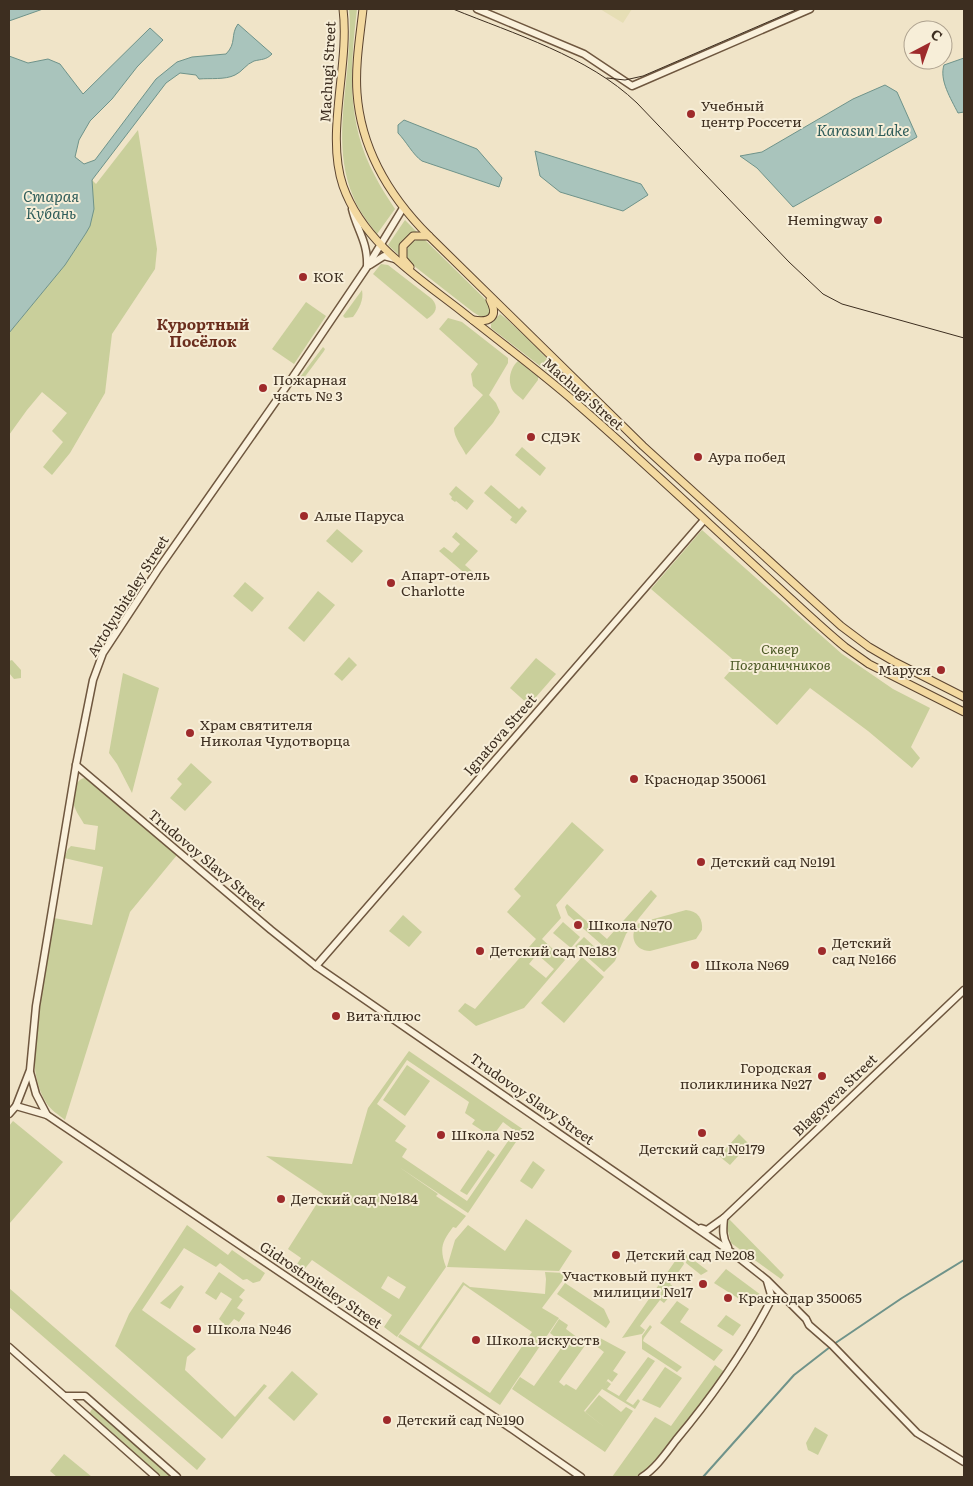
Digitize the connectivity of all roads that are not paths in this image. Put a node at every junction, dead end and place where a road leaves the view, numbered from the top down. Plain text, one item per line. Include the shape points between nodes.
1 (342, 9) edge
2 (363, 9) edge
3 (477, 9) edge
4 (810, 9) edge
5 (351, 202) junction
6 (403, 208) junction
7 (429, 236) junction
8 (381, 245) junction
9 (396, 260) junction
10 (367, 267) junction
11 (424, 282) junction
12 (482, 289) junction
13 (473, 320) junction
14 (704, 520) junction
15 (964, 697) edge
16 (964, 712) edge
17 (76, 764) junction
18 (316, 966) junction
19 (964, 990) edge
20 (30, 1070) junction
21 (16, 1106) junction
22 (9, 1114) edge
23 (47, 1114) junction
24 (724, 1218) junction
25 (693, 1224) junction
26 (734, 1254) junction
27 (767, 1280) junction
28 (9, 1347) edge
29 (65, 1396) junction
30 (96, 1406) junction
31 (88, 1416) junction
32 (964, 1462) edge
33 (156, 1477) edge
34 (178, 1477) edge
35 (581, 1477) edge
36 (642, 1477) edge

1 - 5 main road, Machugi Street via 344,44 337,124 338,157 343,184
2 - 6 main road, Machugi Street via 356,92 360,118 372,156 388,188
3 - 4 street via 584,54 632,86
5 - 8 main road, Machugi Street
5 - 10 street via 365,242
6 - 7 main road, Machugi Street
6 - 8 street, Avtolyubiteley Street
7 - 11 main road via 413,236 403,246 402,253 403,259
7 - 12 main road, Machugi Street
8 - 9 main road, Machugi Street
8 - 10 street, Avtolyubiteley Street
9 - 10 street via 384,256
9 - 11 main road, Machugi Street
10 - 17 street, Avtolyubiteley Street via 103,653 93,680
11 - 13 main road, Machugi Street
12 - 13 main road via 494,313 488,321
12 - 15 main road, Machugi Street via 643,446 841,626 877,652
13 - 14 main road, Machugi Street via 574,400
14 - 16 main road, Machugi Street via 845,647 869,664
14 - 18 street, Ignatova Street
17 - 18 street, Trudovoy Slavy Street
17 - 20 street, Avtolyubiteley Street via 36,1006
18 - 25 street, Trudovoy Slavy Street
19 - 24 street, Blagoyeva Street
20 - 21 street, Avtolyubiteley Street
20 - 23 street, Gidrostroiteley Street via 36,1094
21 - 22 street, Avtolyubiteley Street
21 - 23 street, Gidrostroiteley Street
23 - 35 street, Gidrostroiteley Street
24 - 25 street, Blagoyeva Street via 707,1230
24 - 26 street via 724,1239
25 - 26 street, Trudovoy Slavy Street
26 - 27 street, Trudovoy Slavy Street
27 - 32 street, Trudovoy Slavy Street via 916,1433
27 - 36 street via 770,1302 737,1359 657,1464
28 - 29 street
29 - 30 street via 85,1396
29 - 31 street
30 - 31 street via 90,1407
30 - 34 street
31 - 33 street

